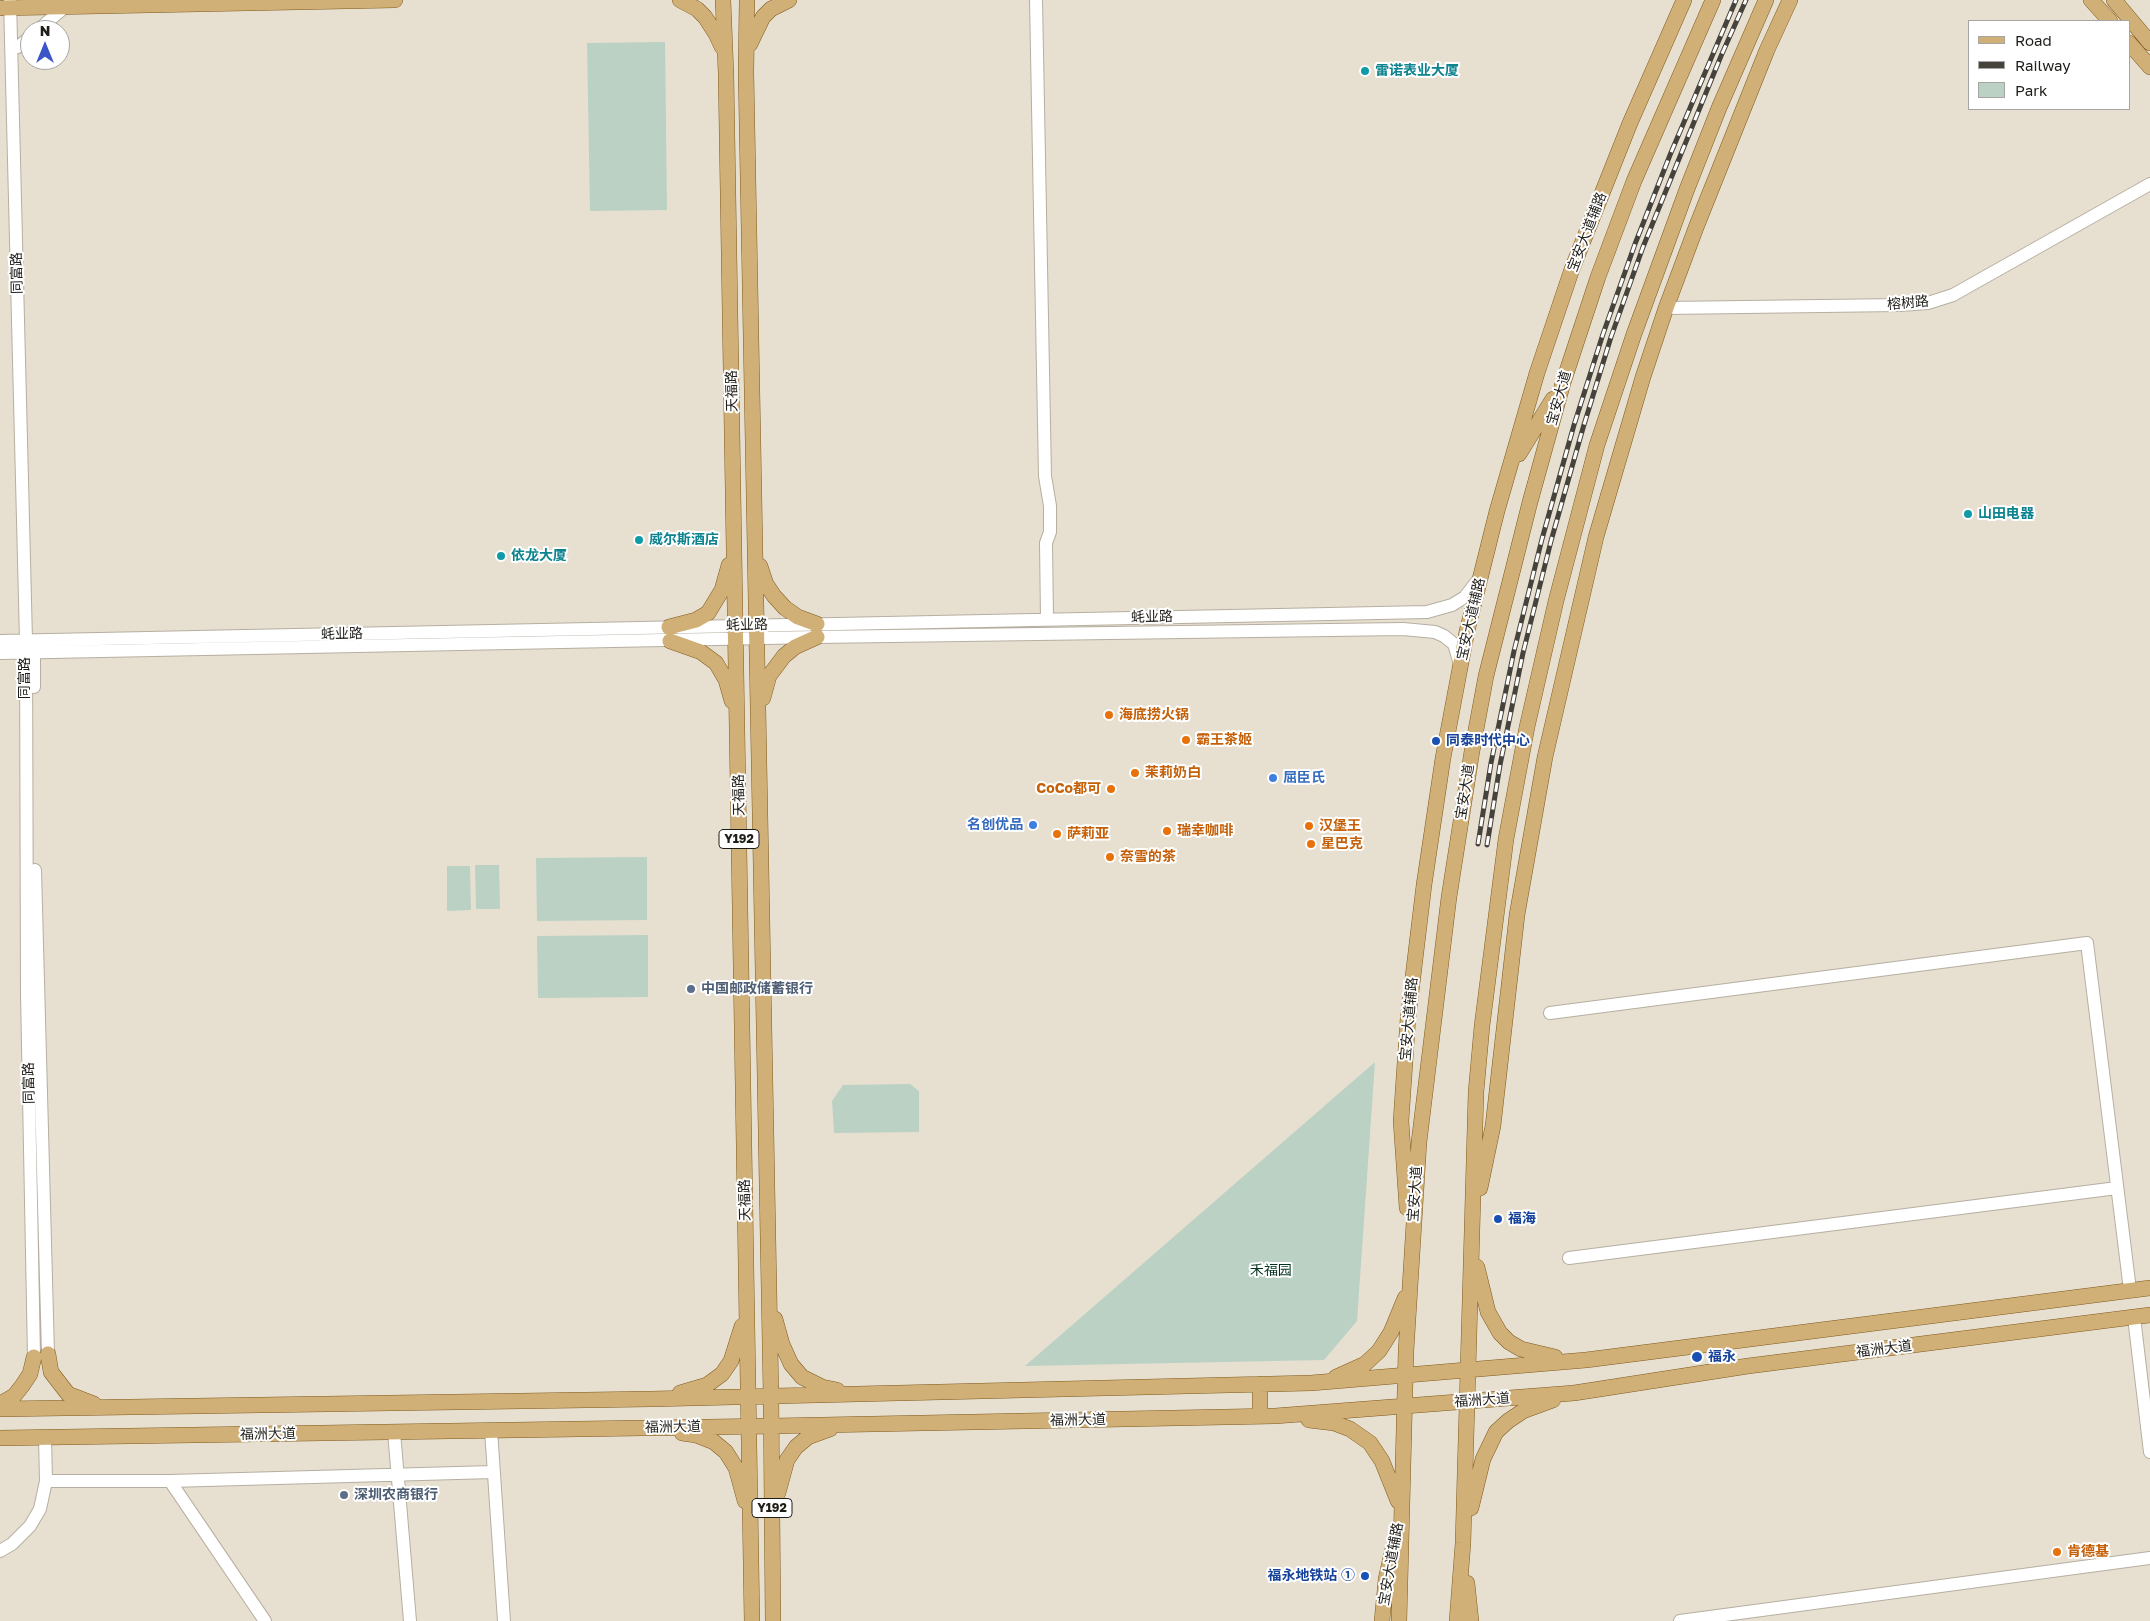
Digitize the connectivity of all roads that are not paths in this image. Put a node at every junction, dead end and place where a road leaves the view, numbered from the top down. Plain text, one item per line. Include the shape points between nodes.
1 (395, 0) edge
2 (680, 0) edge
3 (723, 0) edge
4 (747, 0) edge
5 (789, 0) edge
6 (1036, 0) edge
7 (1671, 0) edge
8 (1684, 0) edge
9 (1714, 0) edge
10 (1766, 0) edge
11 (1790, 0) edge
12 (2091, 0) edge
13 (2114, 0) edge
14 (11, 5) edge
15 (66, 6) junction
16 (50, 20) edge
17 (1675, 20) junction
18 (2109, 20) edge
19 (0, 37) edge
20 (2150, 43) edge
21 (20, 44) edge
22 (2130, 44) edge
23 (15, 47) junction
24 (747, 55) junction
25 (725, 58) junction
26 (2150, 67) edge
27 (2150, 184) edge
28 (1666, 308) junction
29 (1563, 383) junction
30 (1508, 473) junction
31 (755, 532) junction
32 (734, 534) junction
33 (1481, 576) junction
34 (1047, 619) junction
35 (817, 630) junction
36 (757, 632) junction
37 (736, 633) junction
38 (670, 634) junction
39 (0, 640) edge
40 (29, 646) junction
41 (0, 653) edge
42 (1460, 664) junction
43 (737, 724) junction
44 (759, 726) junction
45 (1550, 1012) dead end
46 (2117, 1188) junction
47 (1472, 1228) junction
48 (1570, 1258) dead end
49 (1410, 1270) junction
50 (2150, 1288) edge
51 (2130, 1290) junction
52 (769, 1299) junction
53 (747, 1308) junction
54 (2150, 1314) edge
55 (2134, 1317) junction
56 (41, 1355) junction
57 (1586, 1360) junction
58 (1469, 1370) junction
59 (1406, 1375) junction
60 (1311, 1383) junction
61 (1260, 1384) junction
62 (1574, 1393) junction
63 (858, 1394) junction
64 (771, 1396) junction
65 (749, 1397) junction
66 (651, 1399) junction
67 (1467, 1401) junction
68 (0, 1404) edge
69 (1405, 1406) junction
70 (102, 1407) junction
71 (0, 1409) edge
72 (1268, 1416) junction
73 (862, 1424) junction
74 (750, 1426) junction
75 (772, 1426) junction
76 (649, 1428) junction
77 (491, 1430) junction
78 (394, 1432) junction
79 (45, 1437) junction
80 (0, 1438) edge
81 (2150, 1452) edge
82 (493, 1472) junction
83 (396, 1475) junction
84 (46, 1481) junction
85 (170, 1481) junction
86 (1400, 1507) junction
87 (751, 1525) junction
88 (772, 1527) junction
89 (1463, 1543) junction
90 (0, 1551) edge
91 (2150, 1558) edge
92 (265, 1621) edge
93 (410, 1621) edge
94 (504, 1621) edge
95 (752, 1621) edge
96 (773, 1621) edge
97 (1382, 1621) edge
98 (1398, 1621) edge
99 (1457, 1621) edge
100 (1472, 1621) edge
101 (1680, 1621) edge

1 - 15 main road
2 - 25 main road, Y192 via 697,8 705,17
3 - 25 main road, 天福路 / Y192
4 - 24 main road, 天福路 / Y192
5 - 24 main road via 771,9 757,27
6 - 34 street via 1045,476 1050,506 1050,532 1046,542
7 - 17 main road
8 - 17 main road, 宝安大道辅路
9 - 29 main road, 宝安大道 via 1634,182
10 - 47 main road via 1719,108 1634,334 1597,445 1556,601 1527,726 1494,926 1476,1092
11 - 28 main road via 1766,50
12 - 18 main road
13 - 20 main road
14 - 15 main road
14 - 23 street, 同富路
15 - 16 street
17 - 30 main road, 宝安大道辅路 via 1572,269
19 - 23 street
21 - 23 street
22 - 26 main road
23 - 40 street, 同富路
24 - 31 main road, 天福路 / Y192
25 - 32 main road, 天福路 / Y192
27 - 28 street, 榕树路 via 1953,295 1928,303
28 - 47 main road via 1596,537 1544,757 1517,915 1493,1126
29 - 30 main road
29 - 49 main road, 宝安大道 via 1486,676 1472,751 1437,988
30 - 33 main road, 宝安大道辅路
31 - 35 main road via 761,569 774,596 785,608
31 - 36 main road, 天福路 / Y192
32 - 37 main road, 天福路 / Y192
32 - 38 main road via 727,578 715,603 708,613
33 - 34 street, 蚝业路 via 1465,597 1452,605 1427,612
33 - 42 main road, 宝安大道辅路
34 - 35 street, 蚝业路
35 - 36 street, 蚝业路
35 - 42 street, 蚝业路 via 1421,630 1435,632 1454,644
35 - 44 main road via 784,656 769,676
36 - 37 street, 蚝业路
36 - 44 main road, 天福路 / Y192
37 - 38 street, 蚝业路
37 - 43 main road, 天福路 / Y192
38 - 40 street, 蚝业路
38 - 43 main road via 716,663 726,680
39 - 40 street, 蚝业路
40 - 41 street, 蚝业路
40 - 56 street, 同富路
42 - 49 main road, 宝安大道辅路 via 1427,866 1408,1018 1402,1137
43 - 53 main road, 天福路 / Y192
44 - 52 main road, 天福路 / Y192
45 - 46 street via 2087,942
46 - 48 street
46 - 51 street
47 - 57 main road via 1484,1301 1500,1333 1521,1349
47 - 58 main road
49 - 59 main road, 宝安大道
49 - 60 main road via 1399,1314 1379,1351 1351,1371
50 - 51 main road, 福洲大道
51 - 57 main road, 福洲大道
52 - 63 main road via 782,1344 791,1364 802,1377 822,1387
52 - 64 main road, 天福路 / Y192
53 - 65 main road, 天福路 / Y192
53 - 66 main road via 731,1361 722,1374 700,1387
54 - 55 main road, 福洲大道
55 - 62 main road, 福洲大道 via 1748,1366
55 - 81 street
56 - 68 main road via 14,1396
56 - 70 main road via 68,1394
57 - 58 main road, 福洲大道
58 - 59 main road, 福洲大道
58 - 67 main road
59 - 60 main road, 福洲大道
59 - 69 main road, 宝安大道
60 - 61 main road, 福洲大道
61 - 63 main road, 福洲大道
61 - 72 main road
62 - 67 main road, 福洲大道
62 - 89 main road via 1523,1411 1496,1432 1479,1474
63 - 64 main road, 福洲大道
64 - 65 main road, 福洲大道
64 - 75 main road, 天福路 / Y192
65 - 66 main road, 福洲大道
65 - 74 main road, 天福路 / Y192
66 - 70 main road, 福洲大道
67 - 69 main road, 福洲大道
67 - 89 main road
69 - 72 main road, 福洲大道
69 - 86 main road, 宝安大道
70 - 71 main road, 福洲大道
72 - 73 main road, 福洲大道
72 - 86 main road via 1334,1423 1362,1436 1382,1460
73 - 75 main road, 福洲大道
73 - 88 main road via 825,1430 808,1437 796,1447 787,1460 779,1485
74 - 75 main road, 福洲大道
74 - 76 main road, 福洲大道
74 - 87 main road, 天福路 / Y192
75 - 88 main road, 天福路 / Y192
76 - 77 main road, 福洲大道
76 - 87 main road via 696,1435 714,1442 726,1452 736,1468
77 - 78 main road, 福洲大道
77 - 82 street
78 - 79 main road, 福洲大道
78 - 83 street
79 - 80 main road, 福洲大道
79 - 84 street
82 - 83 street
82 - 94 street
83 - 85 street
83 - 93 street
84 - 85 street
84 - 90 street via 40,1508 30,1526
85 - 92 street
86 - 97 main road, 宝安大道辅路 via 1386,1579
86 - 98 main road, 宝安大道
87 - 95 main road, 天福路 / Y192
88 - 96 main road, 天福路 / Y192
89 - 99 main road
89 - 100 main road
91 - 101 street

